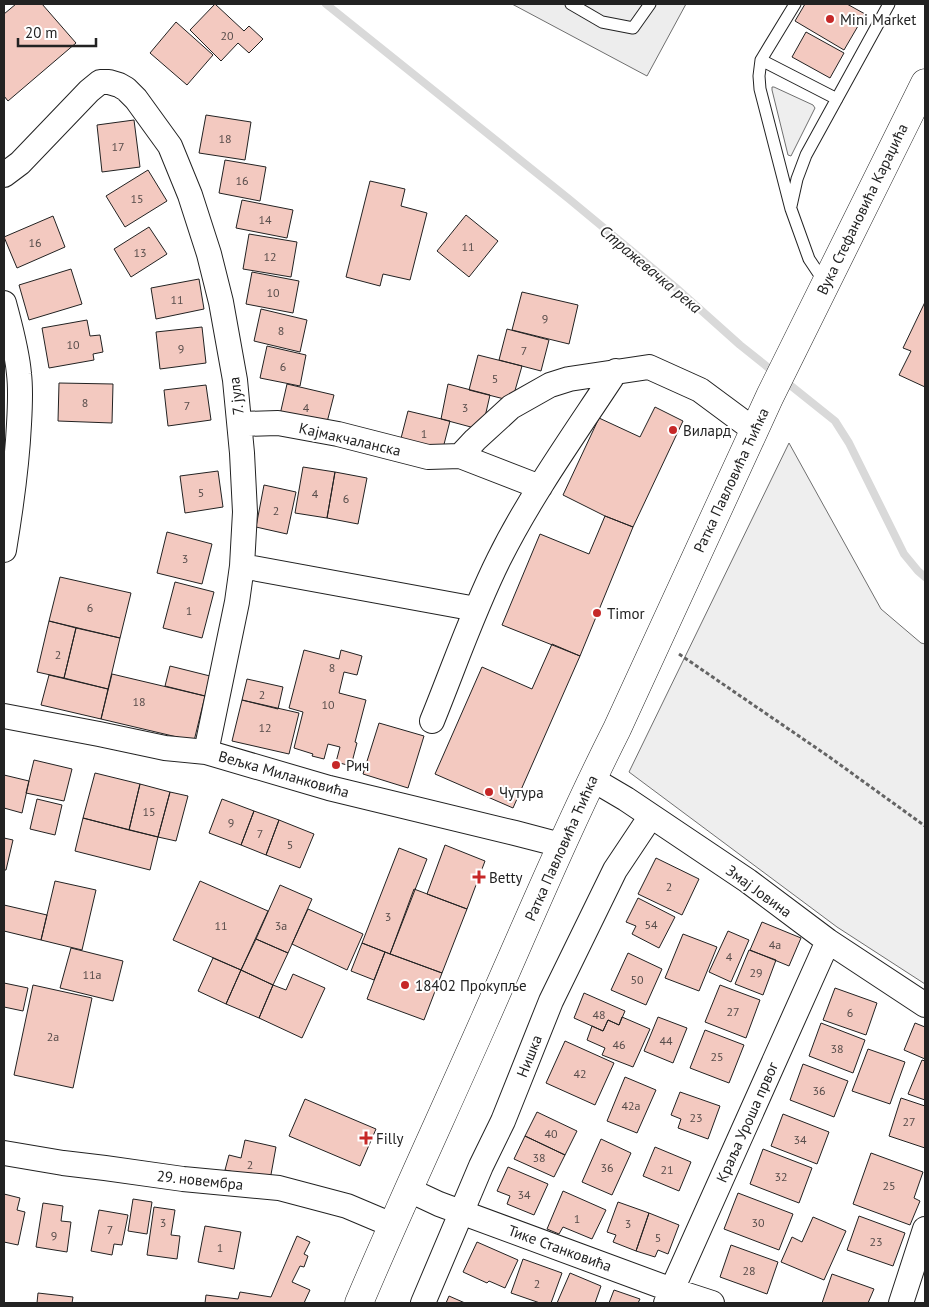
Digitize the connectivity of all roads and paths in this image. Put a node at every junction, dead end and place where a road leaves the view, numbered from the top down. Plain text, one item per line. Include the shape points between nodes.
1 (571, 4) edge
2 (650, 4) edge
3 (795, 4) edge
4 (888, 4) edge
5 (762, 60) junction
6 (925, 83) edge
7 (838, 99) junction
8 (4, 175) edge
9 (791, 209) junction
10 (825, 283) junction
11 (4, 302) edge
12 (616, 371) junction
13 (770, 396) joint
14 (240, 424) junction
15 (754, 430) junction
16 (460, 456) junction
17 (540, 487) junction
18 (4, 550) edge
19 (242, 566) junction
20 (476, 609) junction
21 (658, 640) junction
22 (4, 716) edge
23 (432, 721) dead end
24 (206, 752) junction
25 (592, 779) junction
26 (651, 816) junction
27 (925, 826) edge
28 (561, 845) junction
29 (828, 941) junction
30 (925, 1005) edge
31 (4, 1153) edge
32 (409, 1190) junction
33 (462, 1212) junction
34 (392, 1224) junction
35 (925, 1229) edge
36 (669, 1297) edge
37 (359, 1303) edge
38 (423, 1303) edge
39 (712, 1303) edge
40 (901, 1303) edge

1 - 2 lane via 602,22 633,28
3 - 5 lane
4 - 7 lane
5 - 7 lane
5 - 9 lane via 760,89
6 - 10 main road, Вука Стефановића Караџића
7 - 9 lane via 806,155 796,179
8 - 14 street, 7. јула via 20,163 100,82 119,85 136,98 170,146 209,254 221,302
9 - 10 lane via 809,259
10 - 13 main road, Вука Стефановића Караџића
11 - 18 street via 15,344 20,406 14,485
12 - 15 street via 649,367 658,370 700,390
12 - 16 street via 550,385 512,407
12 - 17 street
13 - 15 main road, Ратка Павловића Ћићка
14 - 16 street, Кајмакчаланска via 278,424 338,434 428,457
14 - 19 street, 7. јула via 245,512
15 - 21 main road, Ратка Павловића Ћићка
16 - 17 street, Кајмакчаланска
17 - 20 street
19 - 20 street
19 - 24 street, 7. јула
20 - 23 street
21 - 25 main road, Ратка Павловића Ћићка
21 - 27 path
22 - 24 street, Вељка Миланковића via 165,748
24 - 28 street, Вељка Миланковића via 329,788
25 - 26 street, Змај Јовина
25 - 28 main road, Ратка Павловића Ћићка
26 - 29 street, Змај Јовина
26 - 33 street, Нишка via 615,870 556,993
28 - 32 main road, Ратка Павловића Ћићка
29 - 30 street, Змај Јовина
29 - 36 street, Краља Уроша првог
31 - 34 street, 29. новембра via 183,1179 278,1188 347,1206
32 - 33 street, Тике Станковића
32 - 34 main road, Ратка Павловића Ћићка
33 - 36 street, Тике Станковића
33 - 38 street, Нишка
34 - 37 main road, Ратка Павловића Ћићка
35 - 40 street
36 - 39 street, Тике Станковића

